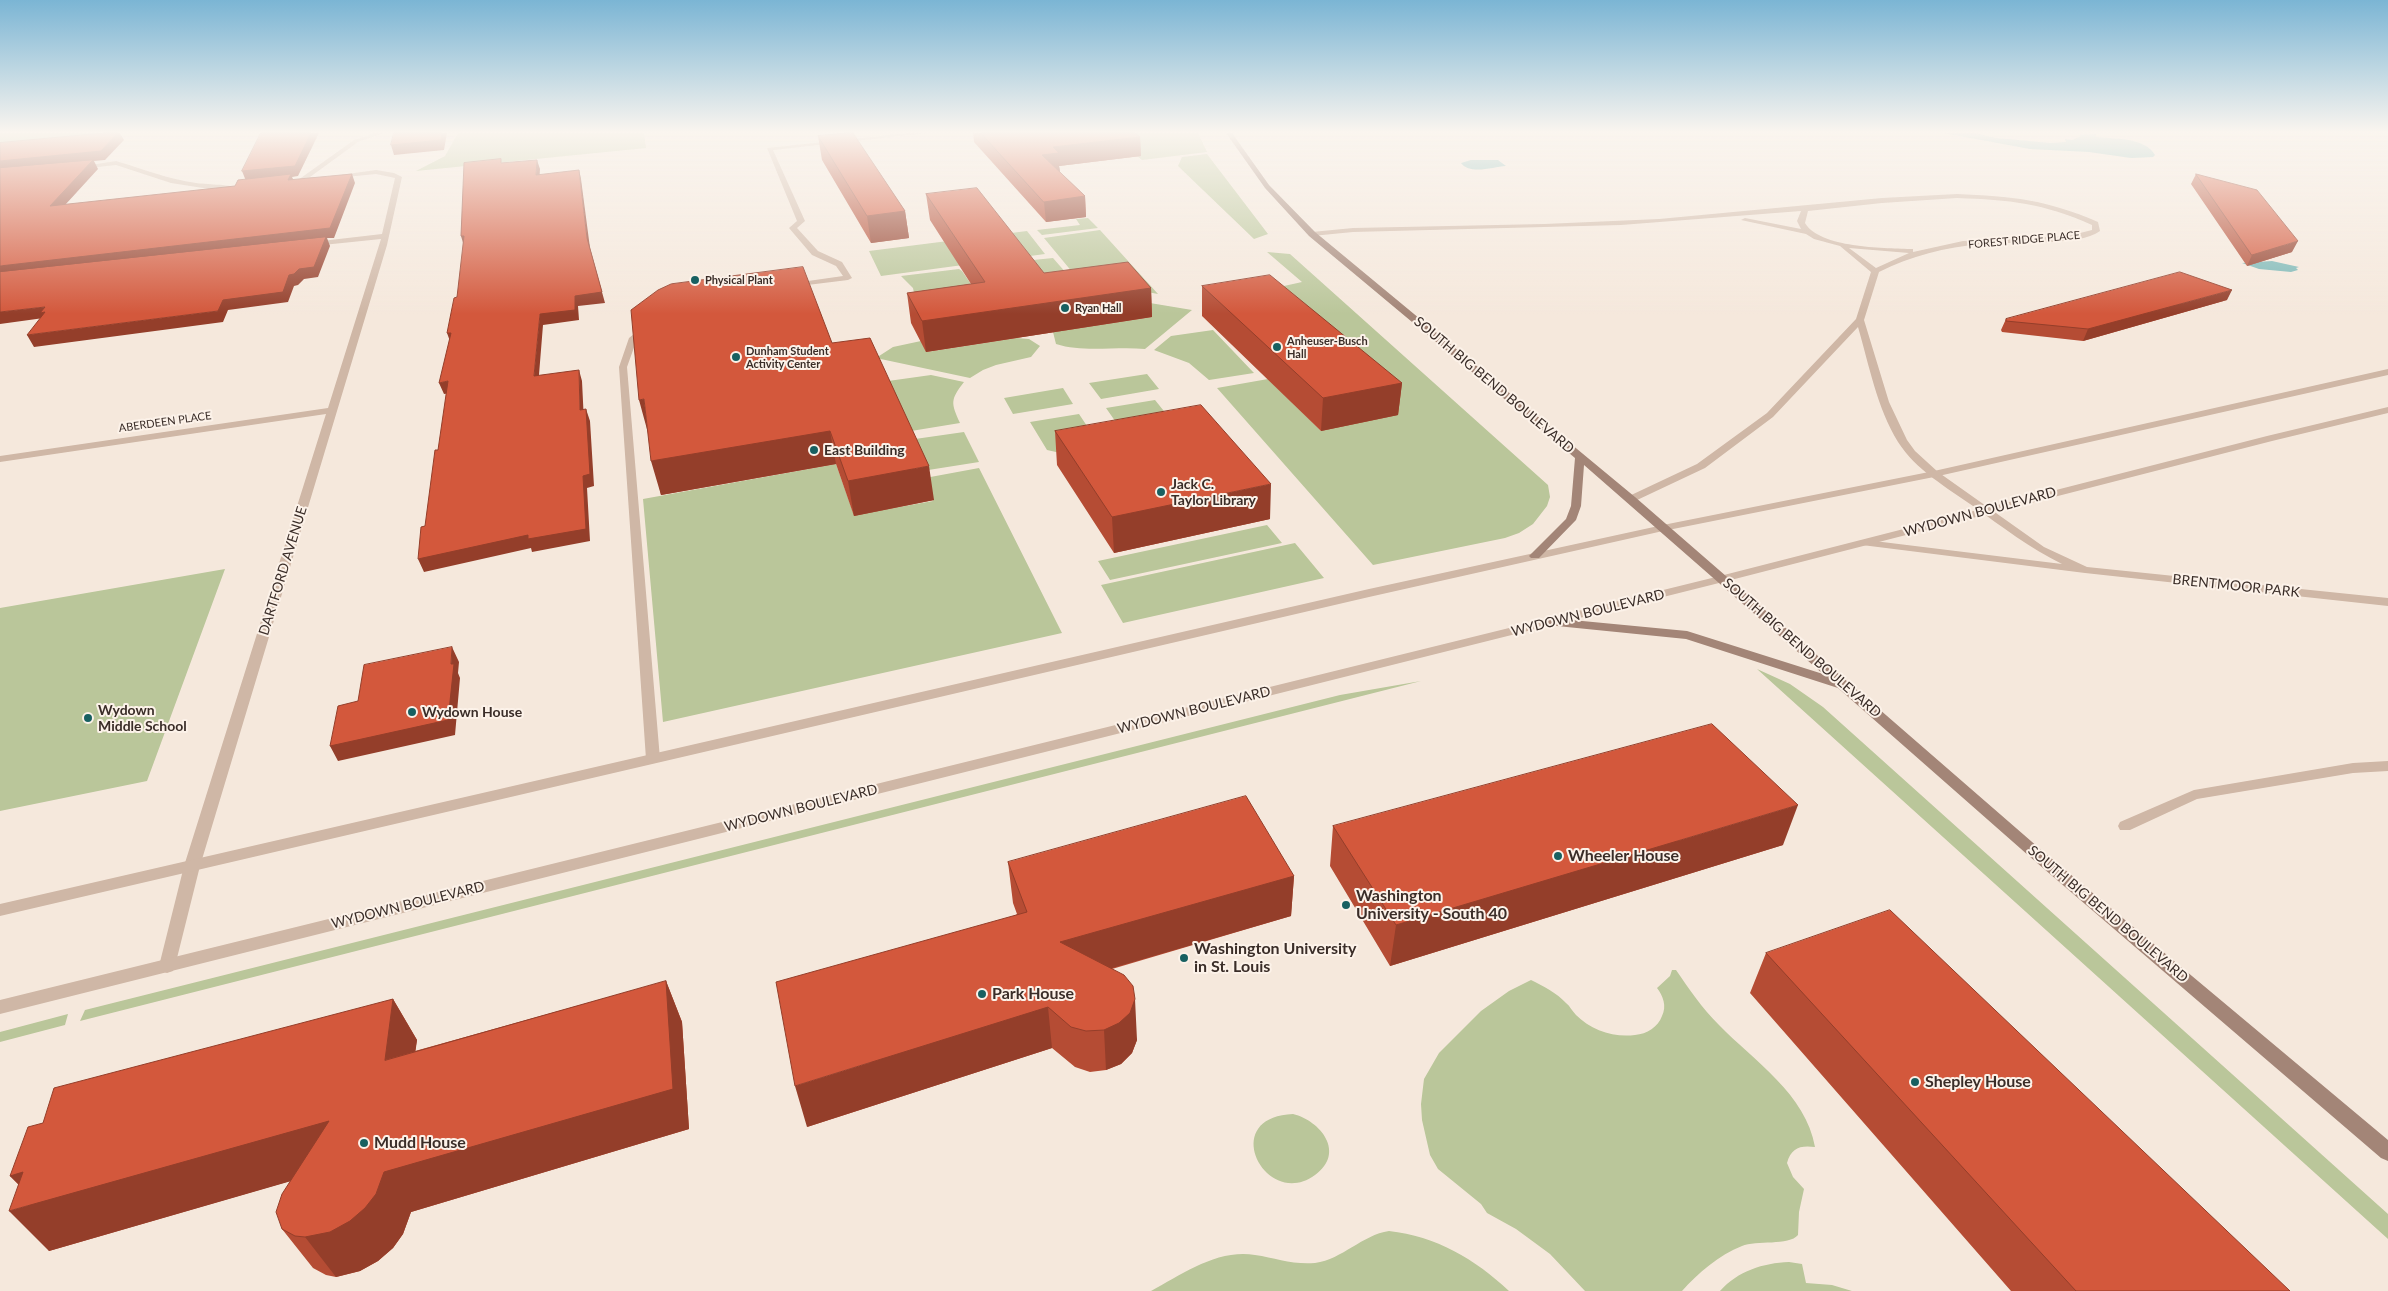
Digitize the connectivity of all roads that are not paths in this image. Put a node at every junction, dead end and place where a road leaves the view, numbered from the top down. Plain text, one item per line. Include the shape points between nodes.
1 (395, 193) edge
2 (789, 193) edge
3 (1271, 193) edge
4 (1806, 209) junction
5 (1725, 217) junction
6 (1806, 232) junction
7 (1312, 234) junction
8 (385, 236) junction
9 (1837, 244) junction
10 (306, 245) edge
11 (1920, 251) junction
12 (1875, 271) junction
13 (780, 286) edge
14 (1860, 320) junction
15 (655, 321) edge
16 (2388, 372) edge
17 (333, 410) junction
18 (2388, 410) edge
19 (1580, 457) junction
20 (0, 459) edge
21 (1934, 474) junction
22 (1631, 499) junction
23 (1986, 510) junction
24 (1663, 528) junction
25 (1866, 543) junction
26 (1535, 556) junction
27 (2085, 570) junction
28 (1724, 579) junction
29 (2388, 602) edge
30 (1551, 622) junction
31 (1846, 686) junction
32 (652, 759) junction
33 (2388, 766) edge
34 (2126, 826) dead end
35 (192, 866) junction
36 (0, 910) edge
37 (167, 966) junction
38 (0, 1007) edge
39 (2388, 1152) edge

1 - 8 street, DARTFORD AVENUE
2 - 13 street via 801,221 793,228 815,253 839,264 848,278
3 - 7 main road, SOUTH BIG BEND BOULEVARD
4 - 5 street, FOREST RIDGE PLACE
4 - 6 street via 1801,225
4 - 11 street, FOREST RIDGE PLACE via 1890,199 1988,198 2044,204 2082,216 2095,224 2096,231 2074,237 2002,240
5 - 6 street, FOREST RIDGE PLACE
5 - 7 street, FOREST RIDGE PLACE
6 - 9 street, FOREST RIDGE PLACE
7 - 19 main road, SOUTH BIG BEND BOULEVARD
8 - 10 street
8 - 17 street, DARTFORD AVENUE
9 - 11 street, FOREST RIDGE PLACE via 1874,250
9 - 12 street, FOREST RIDGE PLACE
11 - 12 street, FOREST RIDGE PLACE
12 - 14 street
14 - 21 street via 1884,402 1902,440
14 - 22 street via 1770,414 1701,466
15 - 32 street via 633,338 623,367
16 - 21 street
17 - 20 street, ABERDEEN PLACE
17 - 35 street, DARTFORD AVENUE
18 - 23 street, WYDOWN BOULEVARD
19 - 22 main road, SOUTH BIG BEND BOULEVARD
19 - 26 main road via 1576,506 1570,520
21 - 23 street
21 - 24 street
22 - 24 main road, SOUTH BIG BEND BOULEVARD
23 - 25 street, WYDOWN BOULEVARD
23 - 27 street, BRENTMOOR PARK via 2040,549
24 - 26 street
24 - 28 main road, SOUTH BIG BEND BOULEVARD
25 - 27 street, BRENTMOOR PARK
25 - 28 street, WYDOWN BOULEVARD
26 - 32 street
27 - 29 street, BRENTMOOR PARK
28 - 30 street, WYDOWN BOULEVARD
28 - 31 main road, SOUTH BIG BEND BOULEVARD
30 - 31 main road via 1687,636
30 - 37 street, WYDOWN BOULEVARD
31 - 39 main road, SOUTH BIG BEND BOULEVARD via 2034,852
32 - 35 street
33 - 34 street via 2353,768 2194,795
35 - 36 street
35 - 37 street, DARTFORD AVENUE
37 - 38 street, WYDOWN BOULEVARD

